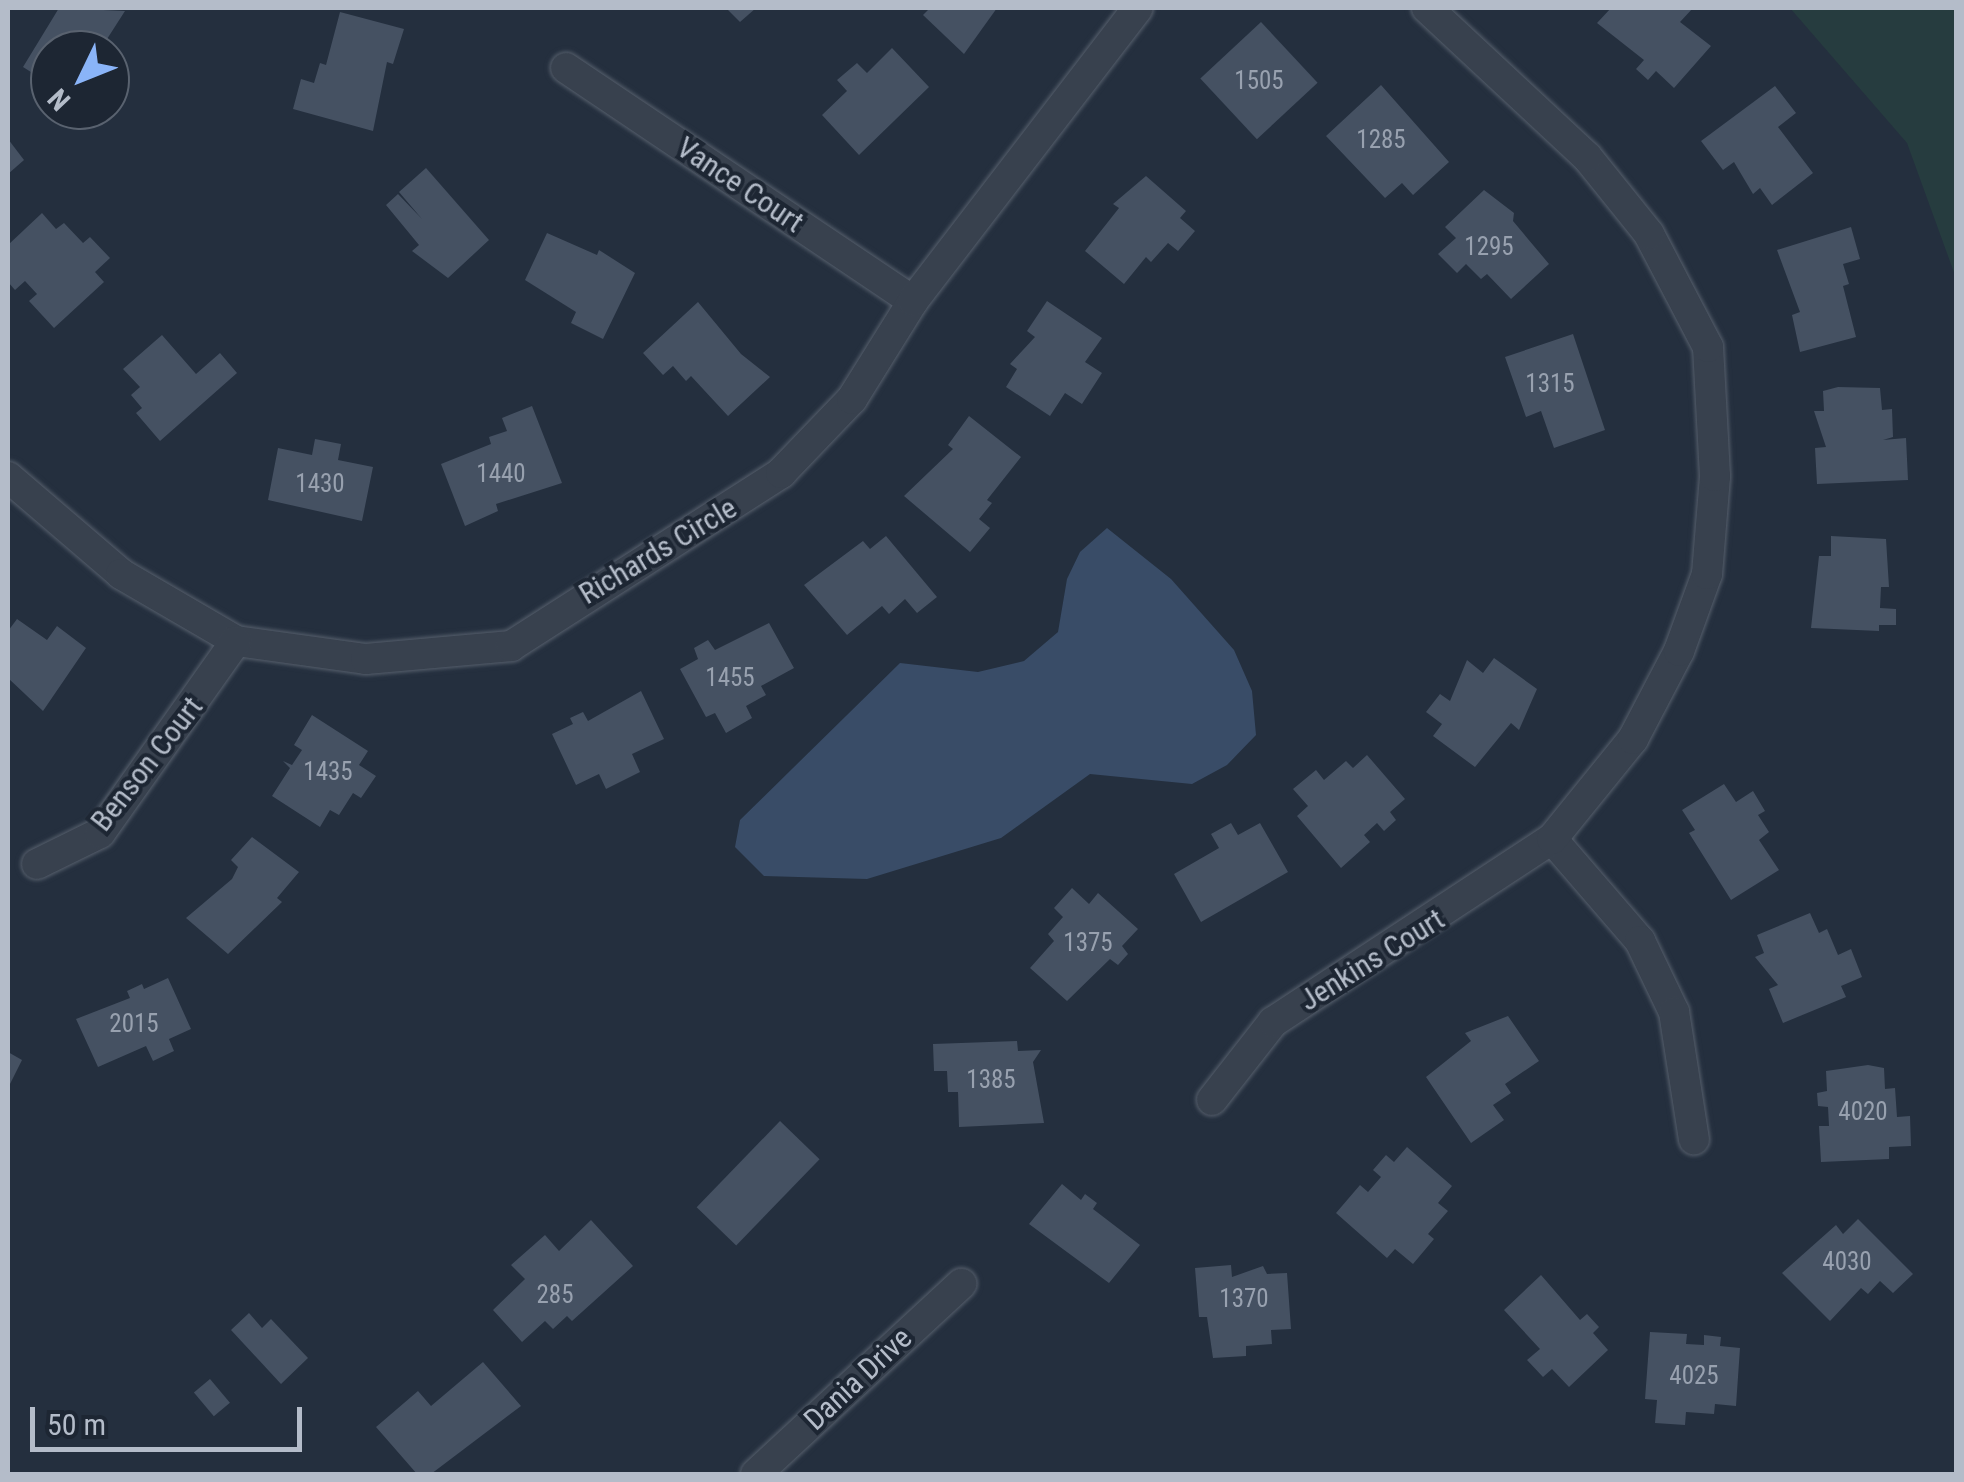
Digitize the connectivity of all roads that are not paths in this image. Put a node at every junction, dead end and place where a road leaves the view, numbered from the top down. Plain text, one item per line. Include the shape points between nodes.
1 (1138, 8) edge
2 (1427, 8) edge
3 (566, 68) dead end
4 (913, 301) junction
5 (8, 478) edge
6 (236, 641) junction
7 (1552, 839) junction
8 (37, 864) dead end
9 (1212, 1100) dead end
10 (1694, 1139) dead end
11 (961, 1284) dead end
12 (756, 1474) edge

1 - 4 street, Richards Circle
2 - 7 street, Jenkins Court via 1588,157 1649,234 1708,347 1716,476 1706,574 1680,650 1633,739
3 - 4 street, Vance Court
4 - 6 street, Richards Circle via 852,399 781,473 511,646 366,658
5 - 6 street, Richards Circle via 120,574
6 - 8 street, Benson Court via 100,832
7 - 9 street, Jenkins Court via 1273,1022
7 - 10 street via 1640,941 1674,1012
11 - 12 street, Dania Drive

